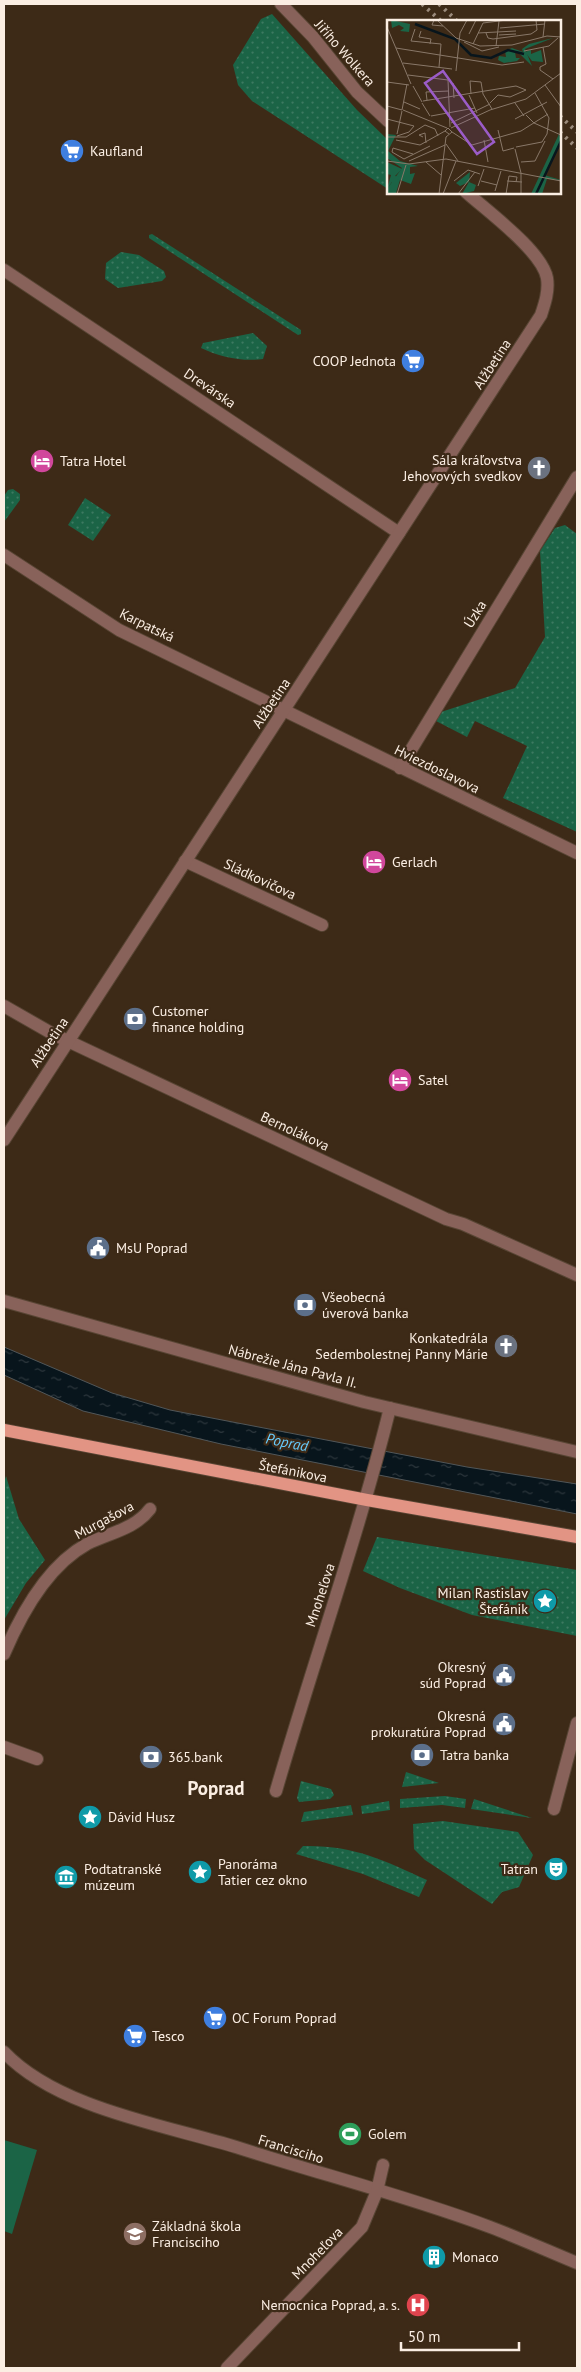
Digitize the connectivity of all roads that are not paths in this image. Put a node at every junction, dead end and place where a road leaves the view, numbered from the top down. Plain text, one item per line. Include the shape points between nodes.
1 (281, 4) edge
2 (387, 120) edge
3 (468, 194) edge
4 (4, 270) edge
5 (577, 477) edge
6 (400, 533) junction
7 (4, 555) edge
8 (284, 709) junction
9 (400, 768) junction
10 (577, 853) edge
11 (185, 861) junction
12 (322, 925) dead end
13 (4, 1006) edge
14 (68, 1041) junction
15 (4, 1140) edge
16 (577, 1275) edge
17 (4, 1301) edge
18 (390, 1408) junction
19 (4, 1430) edge
20 (577, 1452) edge
21 (367, 1500) junction
22 (150, 1509) dead end
23 (577, 1537) edge
24 (4, 1654) edge
25 (577, 1723) edge
26 (4, 1746) edge
27 (37, 1760) dead end
28 (276, 1791) dead end
29 (554, 1809) dead end
30 (4, 2052) edge
31 (382, 2165) dead end
32 (377, 2191) junction
33 (577, 2263) edge
34 (227, 2368) edge

1 - 2 street, Jiřího Wolkera via 313,37 357,92
3 - 6 street, Alžbetina via 530,248 542,263 547,277 547,298 541,315
4 - 6 street, Drevárska
5 - 9 street, Úzka
6 - 8 street, Alžbetina
7 - 8 street, Karpatská via 119,630
8 - 9 street, Hviezdoslavova
8 - 11 street, Alžbetina
9 - 10 street, Hviezdoslavova
11 - 12 street, Sládkovičova
11 - 14 street, Alžbetina
13 - 14 street, Bernolákova
14 - 15 street, Alžbetina
14 - 16 street, Bernolákova via 446,1219
17 - 18 street, Nábrežie Jána Pavla II.
18 - 20 street, Nábrežie Jána Pavla II.
18 - 21 street, Mnoheľova
19 - 21 main road, Štefánikova
21 - 23 main road, Štefánikova
21 - 28 street, Mnoheľova
22 - 24 street, Murgašova via 138,1522 85,1545 56,1568 13,1633
25 - 29 street
26 - 27 street
30 - 32 street, Francisciho via 49,2087 66,2095
31 - 32 street, Mnoheľova
32 - 33 street, Francisciho via 490,2227
32 - 34 street, Mnoheľova via 362,2227

